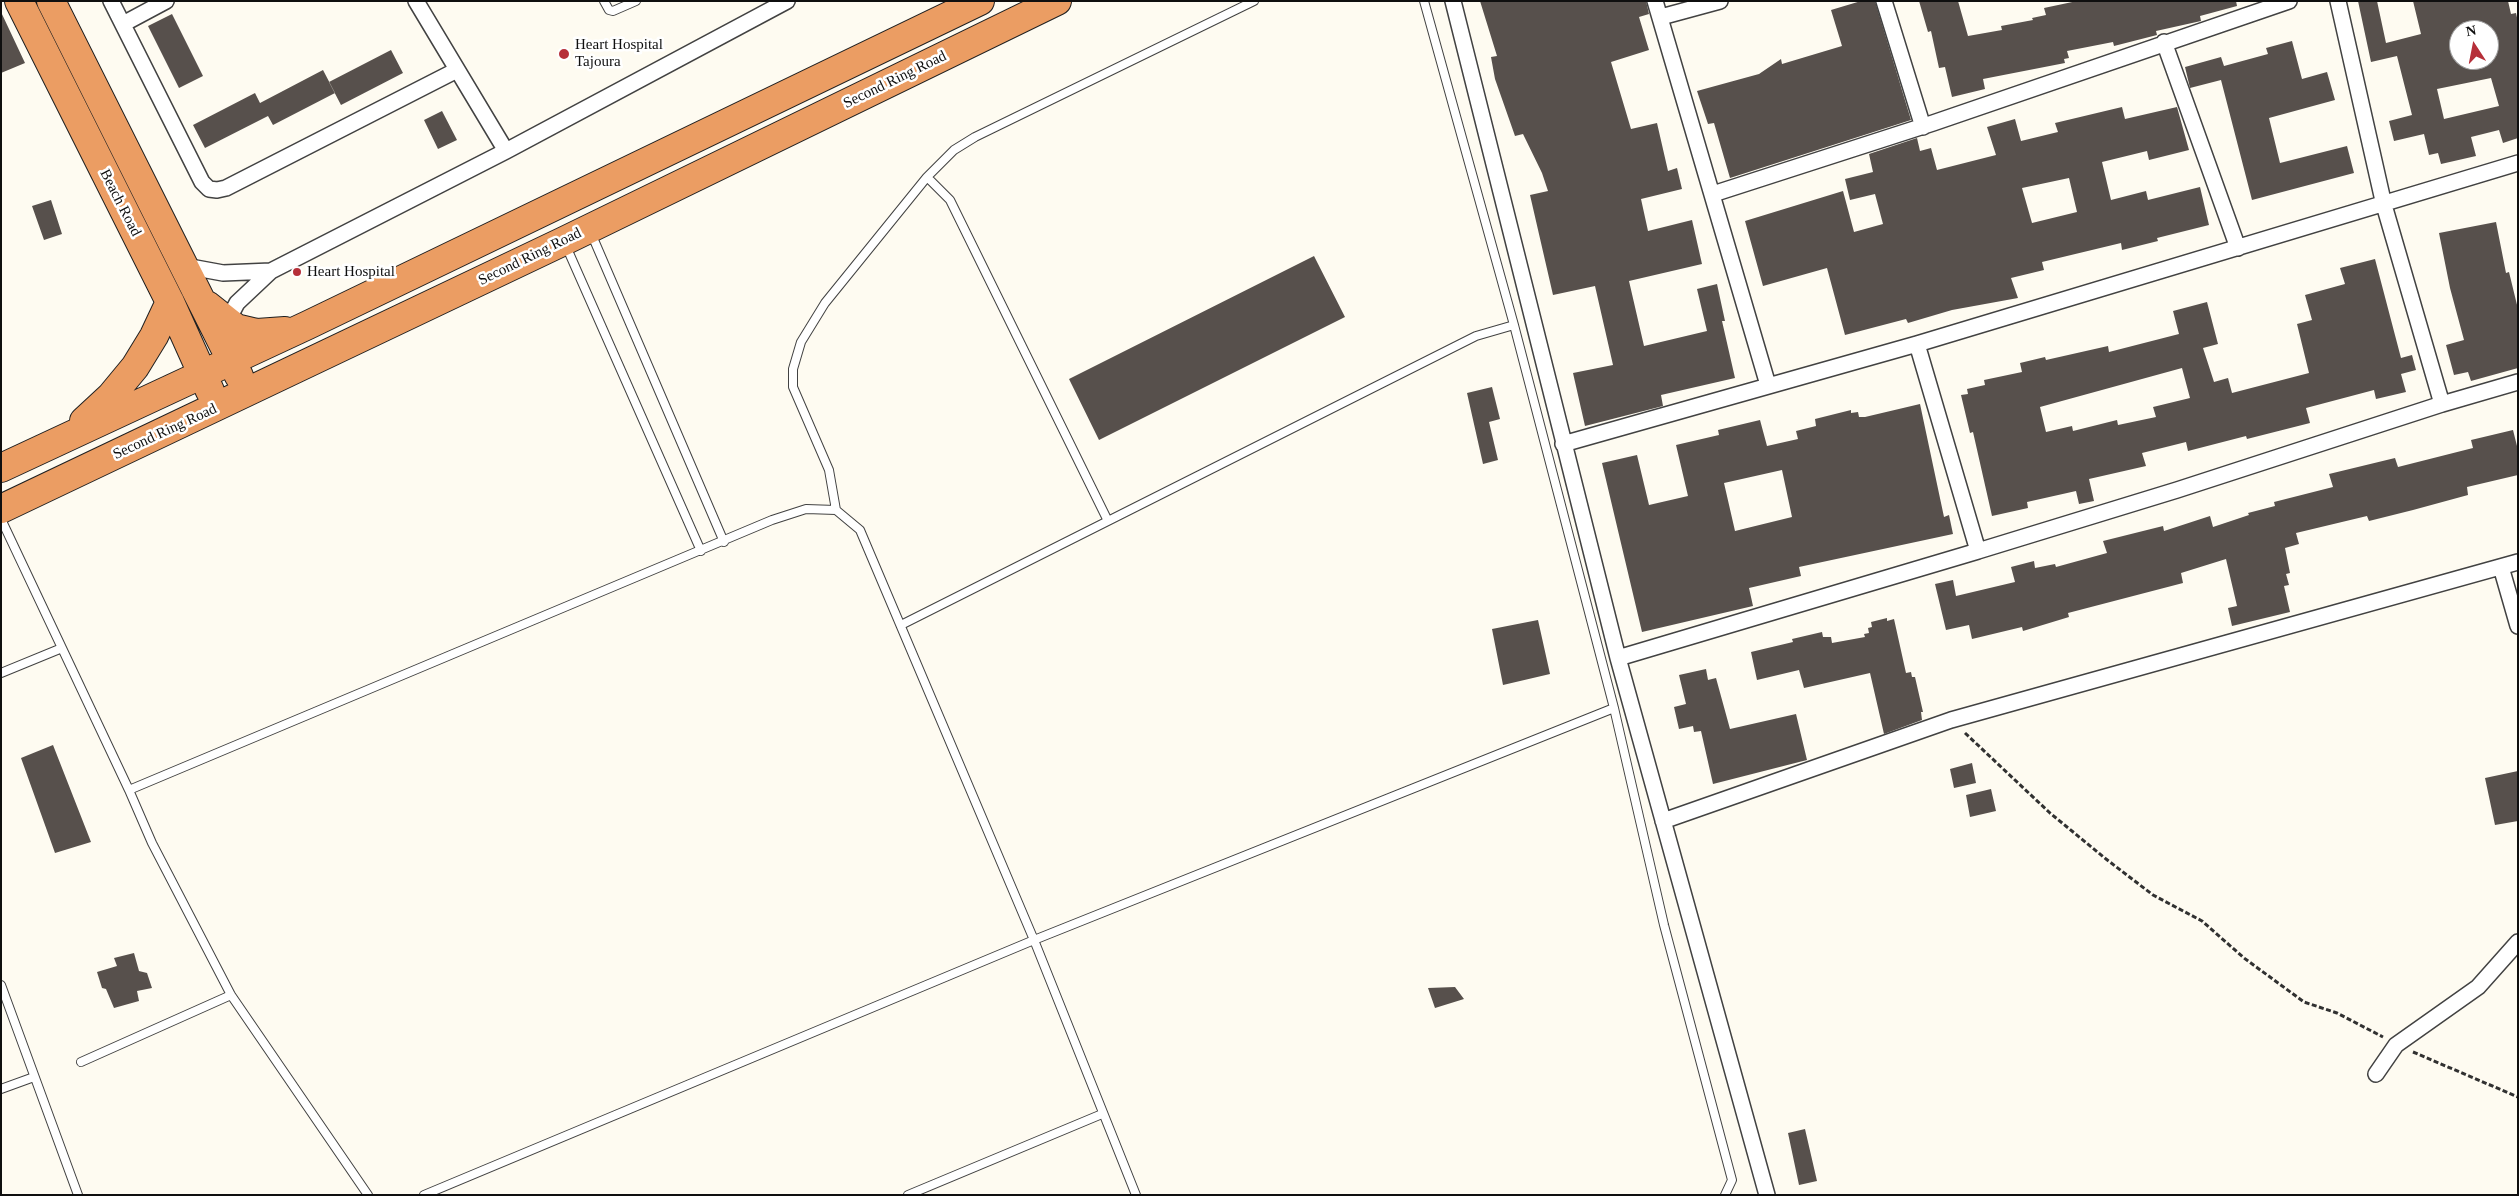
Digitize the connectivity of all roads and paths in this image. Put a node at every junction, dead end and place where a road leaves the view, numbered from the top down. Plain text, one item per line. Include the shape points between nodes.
1 (19, 1) edge
2 (51, 1) edge
3 (111, 1) edge
4 (166, 1) edge
5 (416, 1) edge
6 (604, 1) edge
7 (636, 1) edge
8 (787, 1) edge
9 (980, 1) edge
10 (1057, 1) edge
11 (1254, 1) edge
12 (1424, 1) edge
13 (1453, 1) edge
14 (1655, 1) edge
15 (1720, 1) edge
16 (1884, 1) edge
17 (2289, 1) edge
18 (2338, 1) edge
19 (1661, 17) junction
20 (123, 24) junction
21 (2164, 42) junction
22 (456, 70) junction
23 (1923, 127) junction
24 (506, 150) junction
25 (2518, 163) edge
26 (927, 177) junction
27 (1713, 194) junction
28 (2384, 204) junction
29 (589, 228) junction
30 (564, 242) junction
31 (2238, 248) junction
32 (185, 266) junction
33 (271, 271) junction
34 (200, 298) junction
35 (170, 302) junction
36 (226, 322) junction
37 (308, 325) junction
38 (1514, 325) junction
39 (1917, 344) junction
40 (230, 361) junction
41 (202, 374) junction
42 (2518, 382) edge
43 (1768, 385) junction
44 (249, 392) junction
45 (2442, 404) junction
46 (217, 407) junction
47 (54, 443) junction
48 (1563, 444) junction
49 (3, 462) edge
50 (1, 510) edge
51 (836, 510) junction
52 (1, 519) edge
53 (1107, 520) junction
54 (724, 542) junction
55 (701, 551) junction
56 (1978, 551) junction
57 (2518, 562) edge
58 (2501, 567) junction
59 (901, 625) junction
60 (2518, 626) edge
61 (62, 648) junction
62 (1618, 658) junction
63 (1, 673) edge
64 (1614, 708) junction
65 (1952, 720) junction
66 (130, 790) junction
67 (1663, 821) junction
68 (1034, 940) junction
69 (2518, 942) edge
70 (1, 985) edge
71 (231, 995) junction
72 (2396, 1045) junction
73 (81, 1062) dead end
74 (2376, 1074) dead end
75 (34, 1077) junction
76 (1, 1089) edge
77 (2518, 1097) edge
78 (1102, 1114) junction
79 (78, 1195) edge
80 (368, 1195) edge
81 (424, 1195) edge
82 (908, 1195) edge
83 (1136, 1195) edge
84 (1725, 1195) edge
85 (1767, 1195) edge

1 - 35 highway, Beach Road
2 - 32 highway, Beach Road
3 - 20 street
4 - 20 street
5 - 22 street
6 - 7 lane via 613,11
8 - 24 street
9 - 37 highway
10 - 29 highway, Second Ring Road
11 - 26 lane via 975,137 954,150
12 - 38 lane
13 - 48 street
14 - 19 street
15 - 19 street
16 - 23 street
17 - 21 street
18 - 28 street
19 - 27 street
20 - 22 street via 202,182 217,190
21 - 23 street
21 - 31 street
22 - 24 street
23 - 27 street
24 - 33 street
25 - 28 street
26 - 51 lane via 825,303 801,342 793,369 793,387 829,470
26 - 53 lane via 950,200
27 - 43 street
28 - 31 street
28 - 45 street
29 - 30 highway, Second Ring Road
29 - 54 lane
30 - 44 highway, Second Ring Road
30 - 55 lane
31 - 39 street
32 - 33 street via 223,273
32 - 34 highway, Beach Road
33 - 36 street via 237,303
34 - 36 highway
34 - 40 highway, Beach Road
35 - 41 highway, Beach Road
35 - 47 highway via 135,367 111,396
36 - 37 highway via 257,333 278,333
37 - 40 highway
38 - 53 lane via 1476,336
38 - 64 lane
39 - 43 street
39 - 56 street
40 - 41 highway
40 - 44 highway, Beach Road
41 - 46 highway, Beach Road
41 - 47 highway
42 - 45 street
43 - 48 street
44 - 46 highway, Second Ring Road
45 - 56 street
46 - 50 highway, Second Ring Road
47 - 49 highway
48 - 62 street
51 - 54 lane via 806,509
51 - 59 lane via 860,530
52 - 61 lane
53 - 59 lane
54 - 55 lane
55 - 66 lane
56 - 62 street
57 - 58 street
58 - 60 street
58 - 65 street
59 - 68 lane
61 - 63 lane
61 - 66 lane
62 - 67 street
64 - 68 lane
64 - 84 lane via 1664,925 1732,1180
65 - 67 street
65 - 72 path via 2050,813 2153,895 2202,921 2244,958 2304,1002 2337,1013
66 - 71 lane via 156,852
67 - 85 street
68 - 78 lane
68 - 81 lane
69 - 72 street via 2478,987
70 - 75 lane
71 - 73 lane
71 - 80 lane
72 - 74 street
72 - 77 path
75 - 76 lane
75 - 79 lane
78 - 82 lane
78 - 83 lane

